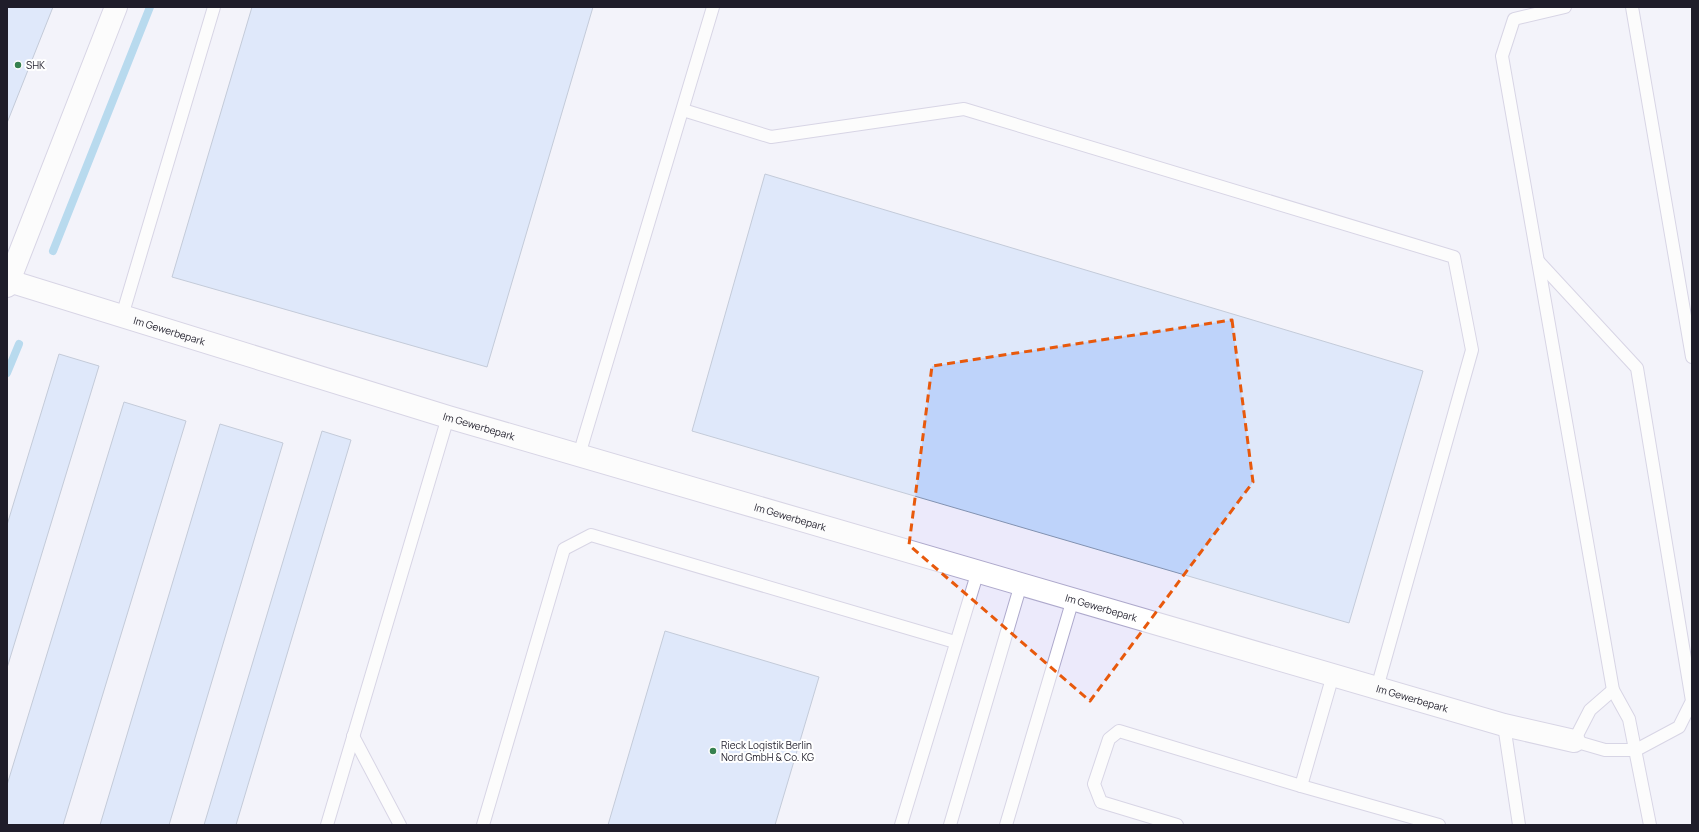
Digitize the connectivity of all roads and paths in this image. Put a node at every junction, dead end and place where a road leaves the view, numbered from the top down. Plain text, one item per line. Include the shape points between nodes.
1 (116, 7) edge
2 (214, 7) edge
3 (714, 7) edge
4 (1565, 7) edge
5 (1632, 7) edge
6 (683, 110) junction
7 (1538, 261) junction
8 (8, 283) edge
9 (122, 316) junction
10 (1692, 357) edge
11 (448, 417) junction
12 (579, 455) junction
13 (978, 571) junction
14 (1021, 584) junction
15 (1073, 599) junction
16 (955, 642) junction
17 (1333, 675) junction
18 (1377, 688) junction
19 (1613, 690) junction
20 (1504, 725) junction
21 (353, 736) junction
22 (1574, 741) junction
23 (1636, 750) junction
24 (1300, 786) junction
25 (327, 825) edge
26 (400, 825) edge
27 (483, 825) edge
28 (901, 825) edge
29 (950, 825) edge
30 (1006, 825) edge
31 (1177, 825) edge
32 (1440, 825) edge
33 (1519, 825) edge
34 (1650, 825) edge

1 - 8 street, Im Gewerbepark
2 - 9 lane
3 - 6 lane
4 - 7 lane via 1514,19 1502,56
5 - 10 lane
6 - 12 lane
6 - 18 lane via 772,138 964,109 1454,257 1472,350
7 - 19 lane
7 - 23 lane via 1637,368 1692,701 1679,727
8 - 9 street, Im Gewerbepark
9 - 11 street, Im Gewerbepark
11 - 12 street, Im Gewerbepark
11 - 21 lane
12 - 13 street, Im Gewerbepark
13 - 14 street, Im Gewerbepark
13 - 16 lane
14 - 15 street, Im Gewerbepark
14 - 29 lane
15 - 17 street, Im Gewerbepark
15 - 30 lane
16 - 27 lane via 591,535 564,549
16 - 28 lane
17 - 18 street, Im Gewerbepark
17 - 24 lane
18 - 20 street, Im Gewerbepark
19 - 22 lane via 1590,710
19 - 23 lane via 1629,719
20 - 22 street, Im Gewerbepark
20 - 33 lane
21 - 25 lane
21 - 26 lane
22 - 23 lane via 1605,750
23 - 34 lane
24 - 31 lane via 1119,731 1109,739 1094,784 1101,802
24 - 32 lane

